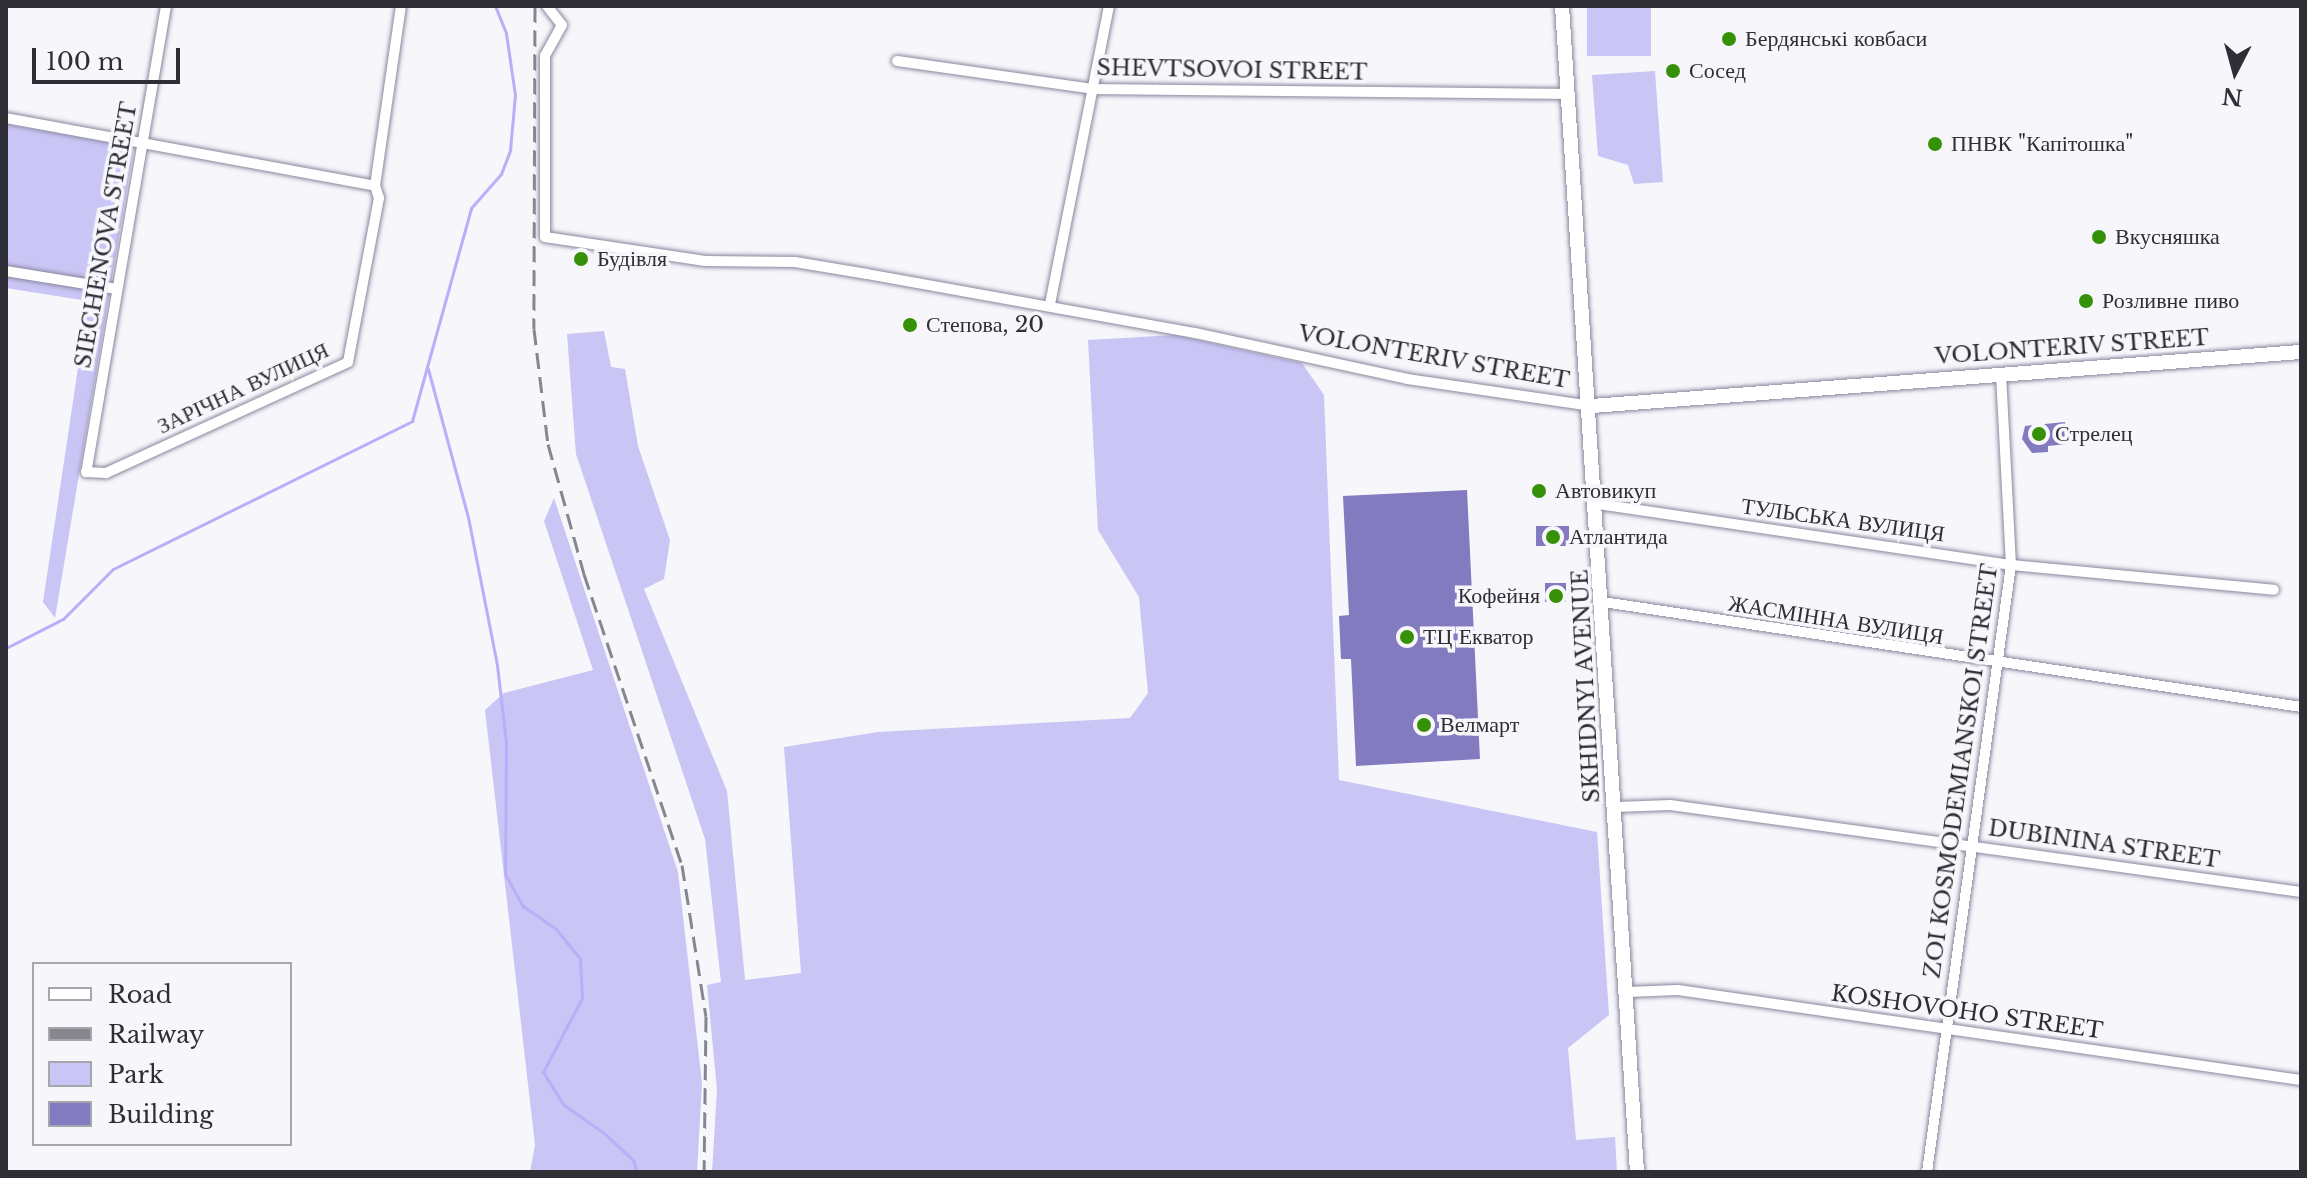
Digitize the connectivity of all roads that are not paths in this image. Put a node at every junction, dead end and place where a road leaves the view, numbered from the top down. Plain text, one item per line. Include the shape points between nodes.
1 (166, 6) edge
2 (401, 6) edge
3 (547, 6) edge
4 (1109, 6) edge
5 (1562, 6) edge
6 (897, 61) dead end
7 (1093, 89) junction
8 (1569, 94) junction
9 (6, 118) edge
10 (142, 142) junction
11 (375, 186) junction
12 (6, 271) edge
13 (117, 289) junction
14 (1050, 304) junction
15 (2301, 352) edge
16 (2001, 374) junction
17 (1592, 406) junction
18 (86, 472) joint
19 (1598, 504) junction
20 (2011, 565) junction
21 (2274, 590) dead end
22 (1603, 602) junction
23 (1997, 665) junction
24 (2301, 707) edge
25 (1616, 807) junction
26 (1971, 845) junction
27 (2301, 892) edge
28 (1627, 992) junction
29 (1945, 1030) junction
30 (2301, 1080) edge
31 (1637, 1172) edge
32 (1927, 1172) edge

1 - 10 street, SIECHENOVA STREET
2 - 11 street, ЗАРІЧНА ВУЛИЦЯ
3 - 14 street, VOLONTERIV STREET via 562,25 545,56 545,237 567,236 705,261 795,262
4 - 7 street
5 - 8 main road, SKHIDNYI AVENUE
6 - 7 street, SHEVTSOVOI STREET
7 - 8 street, SHEVTSOVOI STREET
7 - 14 street
8 - 17 main road, SKHIDNYI AVENUE
9 - 10 street
10 - 11 street
10 - 13 street, SIECHENOVA STREET
11 - 18 street, ЗАРІЧНА ВУЛИЦЯ via 379,198 348,362 106,473
12 - 13 street
13 - 18 street, SIECHENOVA STREET
14 - 17 street, VOLONTERIV STREET via 1407,379
15 - 16 main road, VOLONTERIV STREET
16 - 17 main road, VOLONTERIV STREET
16 - 20 street, ZOI KOSMODEMIANSKOI STREET
17 - 19 main road, SKHIDNYI AVENUE
19 - 20 street, ТУЛЬСЬКА ВУЛИЦЯ
19 - 22 main road, SKHIDNYI AVENUE
20 - 21 street, ТУЛЬСЬКА ВУЛИЦЯ
20 - 23 street, ZOI KOSMODEMIANSKOI STREET
22 - 23 street, ЖАСМІННА ВУЛИЦЯ
22 - 25 main road, SKHIDNYI AVENUE
23 - 24 street, ЖАСМІННА ВУЛИЦЯ
23 - 26 street, ZOI KOSMODEMIANSKOI STREET
25 - 26 street, DUBININA STREET via 1670,805
25 - 28 main road, SKHIDNYI AVENUE
26 - 27 street, DUBININA STREET
26 - 29 street, ZOI KOSMODEMIANSKOI STREET
28 - 29 street, KOSHOVOHO STREET via 1678,990
28 - 31 main road, SKHIDNYI AVENUE
29 - 30 street, KOSHOVOHO STREET
29 - 32 street, ZOI KOSMODEMIANSKOI STREET

